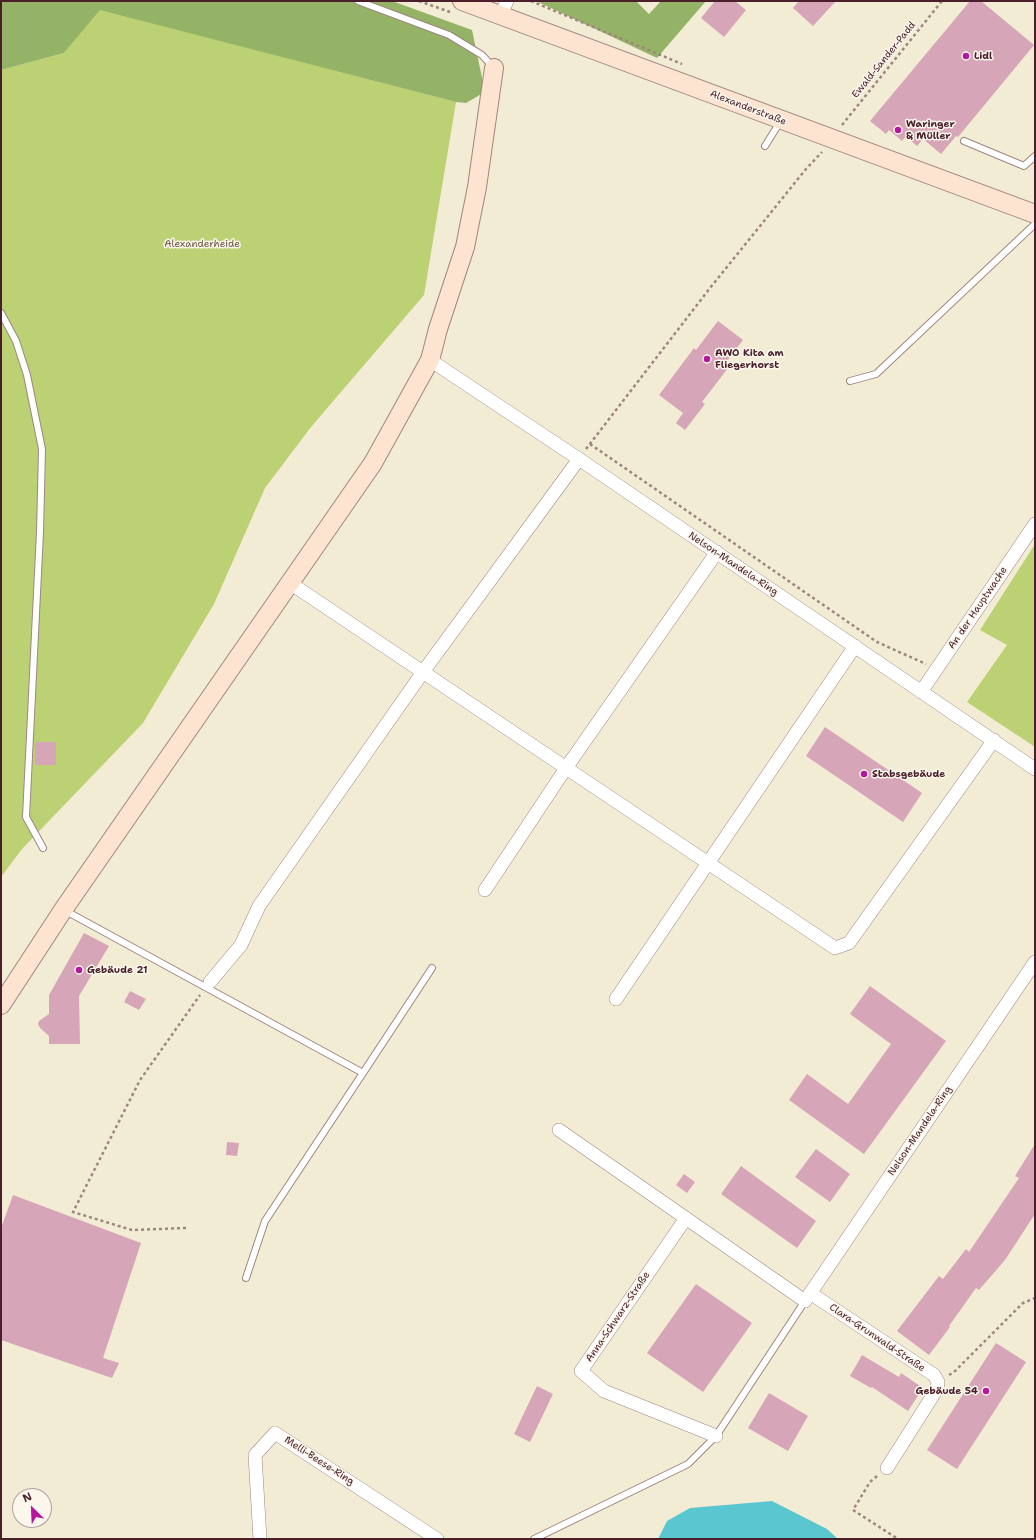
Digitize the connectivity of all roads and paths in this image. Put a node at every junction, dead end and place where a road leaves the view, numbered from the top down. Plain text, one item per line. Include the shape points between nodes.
1 (358, 1) edge
2 (419, 1) edge
3 (942, 1) edge
4 (458, 7) edge
5 (504, 8) edge
6 (494, 68) joint
7 (781, 121) junction
8 (842, 130) dead end
9 (964, 140) dead end
10 (765, 146) dead end
11 (824, 148) dead end
12 (1035, 156) edge
13 (1035, 214) edge
14 (1035, 224) edge
15 (1, 313) edge
16 (430, 360) junction
17 (850, 381) dead end
18 (590, 444) junction
19 (579, 459) junction
20 (1035, 524) edge
21 (717, 552) junction
22 (290, 583) junction
23 (855, 646) junction
24 (937, 669) junction
25 (423, 672) junction
26 (921, 692) junction
27 (994, 740) junction
28 (566, 768) junction
29 (1035, 769) edge
30 (43, 848) dead end
31 (708, 863) junction
32 (485, 890) dead end
33 (63, 910) junction
34 (1035, 962) edge
35 (432, 968) dead end
36 (210, 982) joint
37 (616, 999) dead end
38 (1, 1005) edge
39 (362, 1074) junction
40 (559, 1130) dead end
41 (686, 1218) junction
42 (186, 1228) dead end
43 (246, 1278) dead end
44 (808, 1297) junction
45 (1035, 1298) edge
46 (938, 1382) junction
47 (716, 1436) junction
48 (887, 1468) joint
49 (260, 1539) edge
50 (437, 1539) edge
51 (534, 1539) edge
52 (898, 1539) edge

1 - 6 lane via 449,35 482,55
2 - 4 path
3 - 8 path, Ewald-Sander-Padd via 842,124
4 - 5 street, Alexanderstraße
5 - 7 street, Alexanderstraße
6 - 16 street via 466,247
7 - 10 lane
7 - 13 street, Alexanderstraße
9 - 12 lane via 1024,166
11 - 18 path via 710,288
14 - 17 lane via 876,374
15 - 30 lane via 16,341 27,375 42,449 26,817
16 - 19 street, Nelson-Mandela-Ring
16 - 22 street via 373,463
18 - 19 path
18 - 24 path via 877,642
19 - 21 street, Nelson-Mandela-Ring
19 - 25 street
20 - 24 street, An der Hauptwache
21 - 23 street, Nelson-Mandela-Ring
21 - 28 street
22 - 25 street
22 - 33 street
23 - 26 street, Nelson-Mandela-Ring
23 - 31 street
24 - 26 street, An der Hauptwache
25 - 28 street
25 - 36 street via 259,906 241,945
26 - 27 street, Nelson-Mandela-Ring
27 - 29 street, Nelson-Mandela-Ring
27 - 31 street via 849,943 835,948
28 - 31 street
28 - 32 street
31 - 37 street
33 - 38 street
33 - 39 lane
34 - 44 street, Nelson-Mandela-Ring
35 - 39 lane
36 - 42 path via 140,1080 73,1212 132,1230
39 - 43 lane via 265,1221
40 - 41 street, Clara-Grunwald-Straße
41 - 44 street, Clara-Grunwald-Straße
41 - 47 street, Anna-Schwarz-Straße via 581,1371 604,1391
44 - 46 street, Clara-Grunwald-Straße via 934,1375
44 - 47 lane
45 - 46 path via 1023,1303 954,1372
46 - 48 street via 938,1389
47 - 51 lane via 688,1464
48 - 52 path via 870,1482 853,1510
49 - 50 street, Melli-Beese-Ring via 255,1455 275,1433

